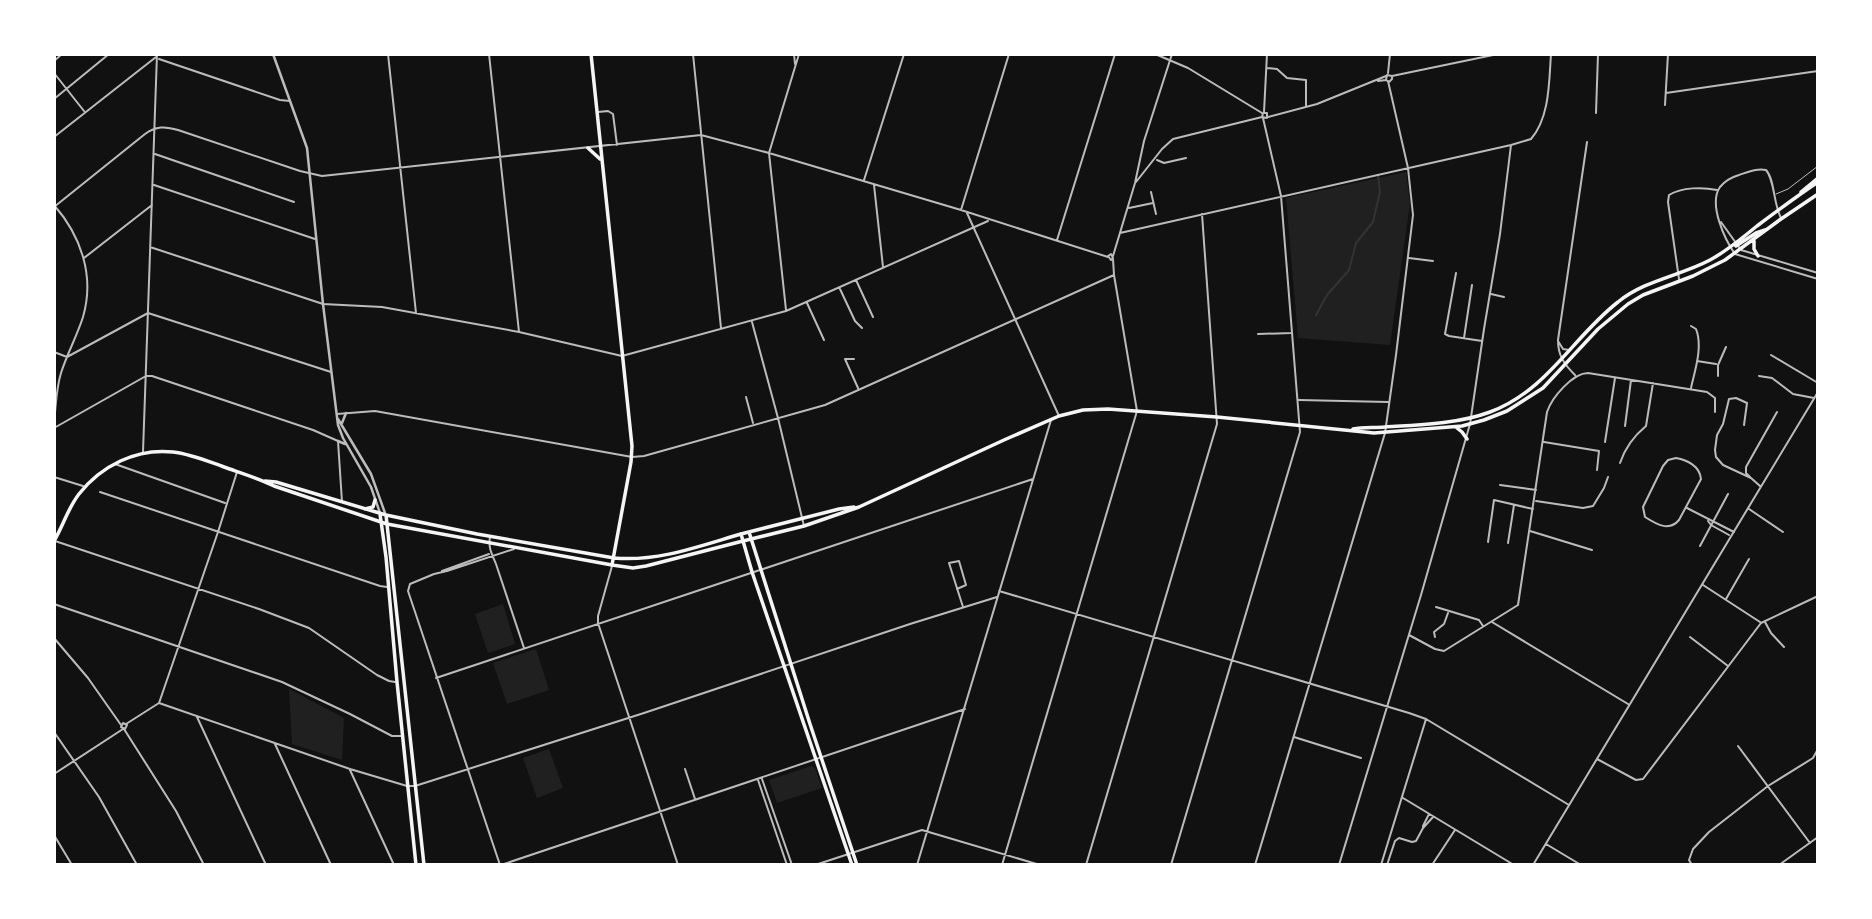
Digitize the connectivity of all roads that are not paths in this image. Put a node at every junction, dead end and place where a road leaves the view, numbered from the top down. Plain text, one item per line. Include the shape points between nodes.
1 (62, 54) edge
2 (110, 54) edge
3 (273, 54) edge
4 (388, 54) edge
5 (489, 54) edge
6 (591, 54) edge
7 (693, 54) edge
8 (794, 54) edge
9 (799, 54) edge
10 (904, 54) edge
11 (1009, 54) edge
12 (1115, 54) edge
13 (1155, 54) edge
14 (1172, 54) edge
15 (1267, 54) edge
16 (1390, 54) edge
17 (1498, 54) edge
18 (1551, 54) edge
19 (1598, 54) edge
20 (1668, 54) edge
21 (1469, 55) edge
22 (157, 56) edge
23 (1170, 59) junction
24 (1469, 60) junction
25 (54, 61) edge
26 (795, 67) junction
27 (1266, 68) junction
28 (1818, 71) edge
29 (54, 73) edge
30 (1389, 78) junction
31 (66, 89) junction
32 (1666, 93) junction
33 (54, 99) edge
34 (291, 101) junction
35 (1665, 105) dead end
36 (1306, 107) junction
37 (85, 112) junction
38 (597, 112) junction
39 (1596, 113) dead end
40 (1265, 115) junction
41 (156, 128) junction
42 (701, 135) junction
43 (54, 137) edge
44 (1587, 142) dead end
45 (617, 145) junction
46 (1511, 145) junction
47 (601, 147) junction
48 (588, 148) junction
49 (769, 153) junction
50 (154, 154) junction
51 (499, 157) junction
52 (1155, 158) junction
53 (1186, 158) dead end
54 (602, 160) junction
55 (1818, 166) edge
56 (400, 168) junction
57 (1408, 168) junction
58 (311, 175) junction
59 (1818, 180) edge
60 (864, 182) junction
61 (1135, 183) junction
62 (152, 184) junction
63 (874, 185) junction
64 (1718, 190) junction
65 (1151, 192) dead end
66 (1773, 194) junction
67 (1816, 194) edge
68 (1281, 196) junction
69 (294, 202) dead end
70 (1153, 203) junction
71 (152, 205) junction
72 (55, 206) edge
73 (1128, 208) junction
74 (961, 210) junction
75 (1777, 211) junction
76 (967, 212) junction
77 (1156, 214) dead end
78 (1202, 214) junction
79 (1781, 219) junction
80 (989, 220) junction
81 (1719, 221) junction
82 (973, 228) junction
83 (1767, 229) junction
84 (1120, 233) junction
85 (316, 239) junction
86 (1755, 239) junction
87 (1057, 240) junction
88 (1737, 244) junction
89 (150, 247) junction
90 (1730, 248) junction
91 (1741, 250) junction
92 (1735, 254) junction
93 (1758, 256) junction
94 (1110, 257) junction
95 (1409, 258) junction
96 (84, 259) junction
97 (1433, 261) dead end
98 (883, 268) junction
99 (1456, 273) dead end
100 (1677, 273) junction
101 (1818, 273) edge
102 (1114, 275) junction
103 (1818, 279) edge
104 (856, 281) junction
105 (1679, 281) junction
106 (1472, 285) dead end
107 (839, 288) junction
108 (1490, 293) junction
109 (1504, 298) dead end
110 (807, 302) junction
111 (323, 304) junction
112 (786, 311) junction
113 (148, 313) junction
114 (416, 313) junction
115 (873, 317) dead end
116 (1015, 320) junction
117 (752, 321) junction
118 (1691, 326) dead end
119 (862, 328) dead end
120 (721, 329) junction
121 (519, 332) junction
122 (1292, 333) junction
123 (1258, 334) dead end
124 (1464, 339) junction
125 (824, 340) dead end
126 (1558, 340) junction
127 (1482, 341) junction
128 (1726, 347) dead end
129 (1572, 349) junction
130 (54, 352) edge
131 (1771, 355) dead end
132 (622, 356) junction
133 (67, 357) junction
134 (854, 359) dead end
135 (1696, 361) junction
136 (1564, 362) junction
137 (1718, 365) junction
138 (331, 372) junction
139 (146, 376) junction
140 (1576, 376) junction
141 (1718, 376) dead end
142 (1759, 376) dead end
143 (1615, 377) junction
144 (1631, 379) junction
145 (1653, 382) junction
146 (1818, 383) edge
147 (859, 389) junction
148 (1691, 389) junction
149 (1818, 392) edge
150 (746, 397) dead end
151 (1814, 398) junction
152 (1298, 400) junction
153 (1389, 402) junction
154 (1137, 411) junction
155 (1715, 412) dead end
156 (1777, 412) dead end
157 (345, 413) junction
158 (336, 415) junction
159 (1059, 416) junction
160 (1217, 417) junction
161 (778, 418) junction
162 (1471, 418) junction
163 (1051, 420) junction
164 (54, 422) edge
165 (1470, 424) junction
166 (342, 425) junction
167 (754, 425) junction
168 (1300, 425) junction
169 (1744, 425) dead end
170 (1625, 426) dead end
171 (1455, 427) junction
172 (54, 428) edge
173 (1385, 430) junction
174 (1467, 439) junction
175 (338, 441) junction
176 (1543, 442) junction
177 (1605, 442) dead end
178 (349, 449) junction
179 (143, 453) junction
180 (632, 457) junction
181 (1620, 463) dead end
182 (114, 464) junction
183 (1597, 470) dead end
184 (237, 471) junction
185 (54, 477) edge
186 (1608, 477) dead end
187 (1751, 478) junction
188 (1033, 479) junction
189 (263, 481) junction
190 (1500, 485) dead end
191 (85, 486) junction
192 (1761, 486) junction
193 (1536, 490) junction
194 (100, 492) dead end
195 (1728, 494) dead end
196 (375, 500) junction
197 (1534, 501) junction
198 (227, 503) junction
199 (342, 503) junction
200 (1514, 504) junction
201 (859, 507) junction
202 (1686, 507) junction
203 (1748, 508) junction
204 (362, 509) junction
205 (1533, 509) junction
206 (380, 513) junction
207 (386, 515) junction
208 (802, 519) junction
209 (1708, 520) junction
210 (1714, 521) junction
211 (384, 523) junction
212 (1711, 525) junction
213 (804, 526) junction
214 (404, 527) junction
215 (1530, 531) junction
216 (218, 532) junction
217 (749, 532) junction
218 (1734, 532) junction
219 (1783, 532) dead end
220 (741, 534) junction
221 (490, 536) junction
222 (1731, 536) junction
223 (389, 537) junction
224 (751, 539) junction
225 (54, 541) edge
226 (743, 541) junction
227 (1488, 542) dead end
228 (1508, 543) dead end
229 (489, 544) junction
230 (1700, 546) dead end
231 (516, 548) junction
232 (1592, 550) dead end
233 (491, 555) junction
234 (614, 558) junction
235 (1749, 559) dead end
236 (612, 565) junction
237 (760, 569) junction
238 (752, 572) junction
239 (1702, 584) junction
240 (387, 587) junction
241 (198, 589) junction
242 (957, 589) junction
243 (999, 592) junction
244 (1818, 596) edge
245 (997, 597) junction
246 (1726, 600) junction
247 (54, 604) edge
248 (962, 607) junction
249 (1436, 607) dead end
250 (1449, 611) junction
251 (1077, 614) junction
252 (1492, 622) junction
253 (1763, 622) junction
254 (598, 623) junction
255 (1484, 627) junction
256 (1409, 635) junction
257 (1154, 637) junction
258 (1435, 637) dead end
259 (1690, 637) dead end
260 (54, 638) edge
261 (179, 646) junction
262 (1784, 647) dead end
263 (524, 648) junction
264 (1231, 662) junction
265 (791, 664) junction
266 (785, 666) junction
267 (1729, 666) junction
268 (436, 678) junction
269 (397, 682) junction
270 (1309, 683) junction
271 (159, 703) junction
272 (1629, 705) junction
273 (1387, 706) junction
274 (965, 709) junction
275 (197, 716) junction
276 (629, 718) junction
277 (1426, 719) junction
278 (124, 726) junction
279 (54, 732) edge
280 (402, 736) junction
281 (1293, 737) junction
282 (275, 743) junction
283 (1738, 746) dead end
284 (1818, 749) edge
285 (1361, 758) dead end
286 (819, 759) junction
287 (1596, 759) junction
288 (75, 760) junction
289 (350, 769) junction
290 (468, 769) junction
291 (685, 769) dead end
292 (54, 774) edge
293 (762, 778) junction
294 (758, 779) junction
295 (407, 786) junction
296 (415, 786) junction
297 (1768, 786) junction
298 (1402, 798) junction
299 (696, 800) junction
300 (1569, 805) junction
301 (660, 812) junction
302 (1429, 813) junction
303 (1433, 816) junction
304 (779, 828) junction
305 (1423, 828) junction
306 (1455, 829) junction
307 (775, 830) junction
308 (928, 830) junction
309 (54, 835) edge
310 (1818, 837) edge
311 (1810, 843) junction
312 (1546, 844) junction
313 (850, 853) junction
314 (1005, 855) junction
315 (72, 865) edge
316 (137, 865) edge
317 (204, 865) edge
318 (266, 865) edge
319 (331, 865) edge
320 (394, 865) edge
321 (416, 865) edge
322 (424, 865) edge
323 (500, 865) edge
324 (678, 865) edge
325 (787, 865) edge
326 (792, 865) edge
327 (815, 865) edge
328 (852, 865) edge
329 (857, 865) edge
330 (917, 865) edge
331 (1002, 865) edge
332 (1040, 865) edge
333 (1086, 865) edge
334 (1171, 865) edge
335 (1255, 865) edge
336 (1339, 865) edge
337 (1381, 865) edge
338 (1387, 865) edge
339 (1432, 865) edge
340 (1514, 865) edge
341 (1533, 865) edge
342 (1581, 865) edge
343 (1692, 865) edge
344 (1780, 865) edge

1 - 25 street
2 - 31 street
3 - 34 street
4 - 56 street
5 - 51 street
6 - 38 main road
7 - 42 street
8 - 26 street
9 - 26 street
10 - 60 street
11 - 74 street
12 - 87 street
13 - 23 street
14 - 23 street
15 - 27 street
16 - 30 street
17 - 24 street
18 - 46 street via 1539,125 1533,137
19 - 39 street
20 - 32 street
21 - 24 street
22 - 34 street
22 - 37 street
22 - 41 street
23 - 40 street
23 - 61 street
24 - 30 street
26 - 49 street
27 - 36 street via 1279,70 1285,78 1306,80
27 - 40 street
28 - 32 street
29 - 31 street
30 - 36 street
30 - 57 street
31 - 33 street
31 - 37 street
32 - 35 street
34 - 58 street via 305,139
36 - 40 street
37 - 43 street
38 - 45 street via 613,114
38 - 47 main road
40 - 52 street via 1179,137
40 - 68 street
41 - 50 street
41 - 58 street via 178,130
41 - 72 street
42 - 45 street
42 - 49 street
42 - 120 street
44 - 126 street
45 - 47 street
46 - 57 street
46 - 108 street
47 - 48 street
47 - 54 main road
48 - 51 street
48 - 54 main road
49 - 60 street
49 - 112 street
50 - 62 street
50 - 69 street
51 - 56 street
51 - 121 street
52 - 53 street via 1164,163
52 - 61 street
54 - 132 main road
55 - 66 lane via 1788,189
56 - 58 street
56 - 114 street
57 - 68 street
57 - 95 street via 1413,215
58 - 85 street
59 - 75 main road
60 - 63 street
61 - 73 street
62 - 71 street
62 - 85 street
63 - 74 street
63 - 98 street
64 - 66 street via 1729,179 1762,169 1770,174
64 - 81 street
64 - 100 street via 1684,189 1669,195
65 - 70 street
66 - 75 street
67 - 79 main road
68 - 78 street
68 - 122 street
70 - 73 street
70 - 77 street
71 - 89 street
71 - 96 street
72 - 96 street via 72,229
73 - 84 street
74 - 76 street
75 - 79 street
75 - 88 main road
76 - 80 street
76 - 82 street
78 - 84 street
78 - 160 street
79 - 83 main road
80 - 82 street
80 - 87 street
81 - 88 street
81 - 90 street
82 - 98 street
82 - 116 street
83 - 86 main road
83 - 88 main road
84 - 94 street
85 - 111 street
86 - 91 main road
86 - 93 main road
87 - 94 street
88 - 90 main road
88 - 91 street
89 - 111 street
89 - 113 street
90 - 92 street
90 - 100 main road
91 - 92 main road
91 - 93 street
92 - 103 street
92 - 105 main road
93 - 101 street
94 - 102 street
95 - 97 street
95 - 153 street
96 - 133 street via 86,301
98 - 104 street
99 - 124 street via 1445,332
100 - 105 street
100 - 129 main road via 1627,295
102 - 116 street
102 - 154 street
104 - 107 street
104 - 115 street
105 - 136 main road via 1622,308
106 - 124 street
107 - 110 street
107 - 119 street
108 - 109 street
108 - 127 street
110 - 112 street
110 - 125 street
111 - 114 street
111 - 138 street
112 - 117 street
113 - 133 street
113 - 138 street
113 - 139 street
114 - 121 street
116 - 147 street
116 - 159 street
117 - 120 street
117 - 161 street
118 - 135 street via 1698,334
120 - 132 street
121 - 132 street
122 - 123 street
122 - 152 street
124 - 127 street
126 - 129 street via 1563,349
126 - 136 street
127 - 162 street
128 - 137 street
129 - 136 main road
130 - 133 street
131 - 146 street
132 - 180 main road
133 - 164 street via 59,379
134 - 147 street via 845,359
135 - 137 street
135 - 148 street
136 - 140 street
136 - 162 main road via 1522,394
136 - 165 main road via 1552,380 1530,398
137 - 141 street
138 - 158 street
139 - 172 street
139 - 175 street
139 - 179 street
140 - 143 street via 1585,372
140 - 176 street via 1549,406
142 - 151 street via 1772,378 1793,394
143 - 144 street
143 - 177 street
144 - 145 street
144 - 170 street
145 - 148 street
145 - 181 street via 1646,426
147 - 161 street via 825,405
148 - 155 street via 1714,396
149 - 151 street
150 - 167 street
151 - 192 street
152 - 153 street
152 - 168 street
153 - 173 street
154 - 159 main road via 1095,408
154 - 160 main road
154 - 251 street
156 - 187 street via 1746,467
157 - 158 street
157 - 166 street
157 - 180 street via 385,412
158 - 166 street
158 - 178 street
159 - 163 main road
160 - 168 main road
160 - 257 street
161 - 167 street
161 - 208 street
162 - 165 street
162 - 173 main road
163 - 188 street
163 - 201 main road
165 - 171 main road
165 - 174 street
166 - 207 street via 377,485
167 - 180 street
168 - 173 main road
168 - 264 street
169 - 187 street via 1747,403 1729,399 1715,453 1723,465
171 - 173 main road
171 - 174 main road
173 - 270 street
174 - 256 street
175 - 178 street
175 - 199 street
176 - 183 street via 1598,450
176 - 193 street
178 - 196 street
179 - 182 main road
179 - 184 main road via 174,452
180 - 234 main road
182 - 191 main road
182 - 198 street
184 - 189 main road
184 - 198 street
185 - 191 street
186 - 197 street via 1593,506
187 - 192 street
188 - 237 street
188 - 243 street
189 - 199 main road
189 - 211 main road
190 - 193 street
191 - 225 main road
192 - 203 street
193 - 197 street
194 - 216 street
195 - 210 street
196 - 204 main road via 371,508
196 - 206 street
197 - 205 street
198 - 216 street
199 - 204 main road
200 - 205 street
200 - 227 street via 1494,500
200 - 228 street
201 - 208 main road
201 - 213 main road
202 - 202 street via 1700,472 1682,459 1672,459 1665,463 1642,511 1648,519 1669,527 1677,523
202 - 209 street
203 - 218 street
203 - 219 street
204 - 206 main road
205 - 215 street
206 - 207 main road
206 - 211 main road
207 - 211 main road
207 - 221 main road
208 - 213 street
208 - 217 main road
209 - 210 street
209 - 212 street
210 - 212 street
210 - 218 street
211 - 214 main road
211 - 223 main road
211 - 240 main road
212 - 222 street
212 - 230 street
213 - 224 main road
214 - 223 main road via 393,530
214 - 229 main road
215 - 232 street
215 - 252 street via 1520,603
216 - 240 street
216 - 241 street
217 - 220 main road
217 - 224 main road
218 - 222 street
220 - 226 main road
220 - 234 main road via 662,556
221 - 229 street
221 - 234 main road
222 - 239 street
223 - 296 main road
224 - 226 main road
224 - 237 main road
225 - 241 street
226 - 236 main road via 646,566
226 - 238 main road
229 - 231 main road
229 - 233 street
231 - 233 street
231 - 236 main road
233 - 263 street
233 - 268 street via 410,584 408,591
234 - 236 main road
235 - 246 street
236 - 254 street
237 - 238 street
237 - 265 main road
238 - 254 street
238 - 266 main road
239 - 246 street
239 - 272 street
240 - 269 main road
241 - 261 street
241 - 269 street via 309,628 377,675
242 - 242 street via 966,585 956,560 949,563
242 - 248 street
243 - 245 street
243 - 251 street
244 - 253 street
245 - 248 street
245 - 274 street
246 - 253 street
247 - 261 street
248 - 265 street
249 - 250 street
250 - 255 street via 1479,620
250 - 258 street
251 - 257 street
251 - 314 street
252 - 255 street
252 - 272 street
253 - 262 street
253 - 267 street
254 - 263 street
254 - 276 street
255 - 256 street via 1444,651
256 - 273 street
257 - 264 street
257 - 333 street
259 - 267 street
260 - 278 street
261 - 271 street
261 - 280 street via 282,682 392,736
263 - 268 street
264 - 270 street
264 - 334 street
265 - 266 street
265 - 286 main road
266 - 276 street
266 - 286 main road
267 - 287 street via 1643,779 1636,780
268 - 290 street
269 - 280 main road
270 - 273 street
270 - 281 street
271 - 275 street
271 - 278 street
272 - 287 street
273 - 277 street
273 - 336 street
274 - 286 street
274 - 308 street
275 - 282 street
275 - 318 street
276 - 290 street
276 - 301 street
277 - 298 street
277 - 300 street
278 - 288 street
278 - 317 street
279 - 288 street
280 - 295 main road
281 - 285 street
281 - 335 street
282 - 289 street
282 - 319 street
283 - 297 street
284 - 297 street via 1813,758
286 - 293 street
286 - 313 main road
287 - 300 street
288 - 292 street
288 - 316 street
289 - 295 street
289 - 320 street
290 - 296 street
290 - 323 street
291 - 299 street
293 - 294 street
293 - 304 street
294 - 299 street
294 - 307 street
295 - 296 street
295 - 321 main road
296 - 322 main road
297 - 311 street
297 - 343 street via 1706,835 1690,853
298 - 302 street
298 - 337 street
299 - 301 street
300 - 312 street
301 - 323 street
301 - 324 street
302 - 303 street
302 - 305 street
303 - 305 street
303 - 306 street
304 - 307 street
304 - 326 street
305 - 338 street via 1415,842 1396,839
306 - 339 street
306 - 340 street
307 - 325 street
308 - 313 street
308 - 314 street
308 - 330 street
309 - 315 street
310 - 311 street
311 - 344 street
312 - 341 street
312 - 342 street
313 - 327 street
313 - 328 main road
313 - 329 main road
314 - 331 street
314 - 332 street

